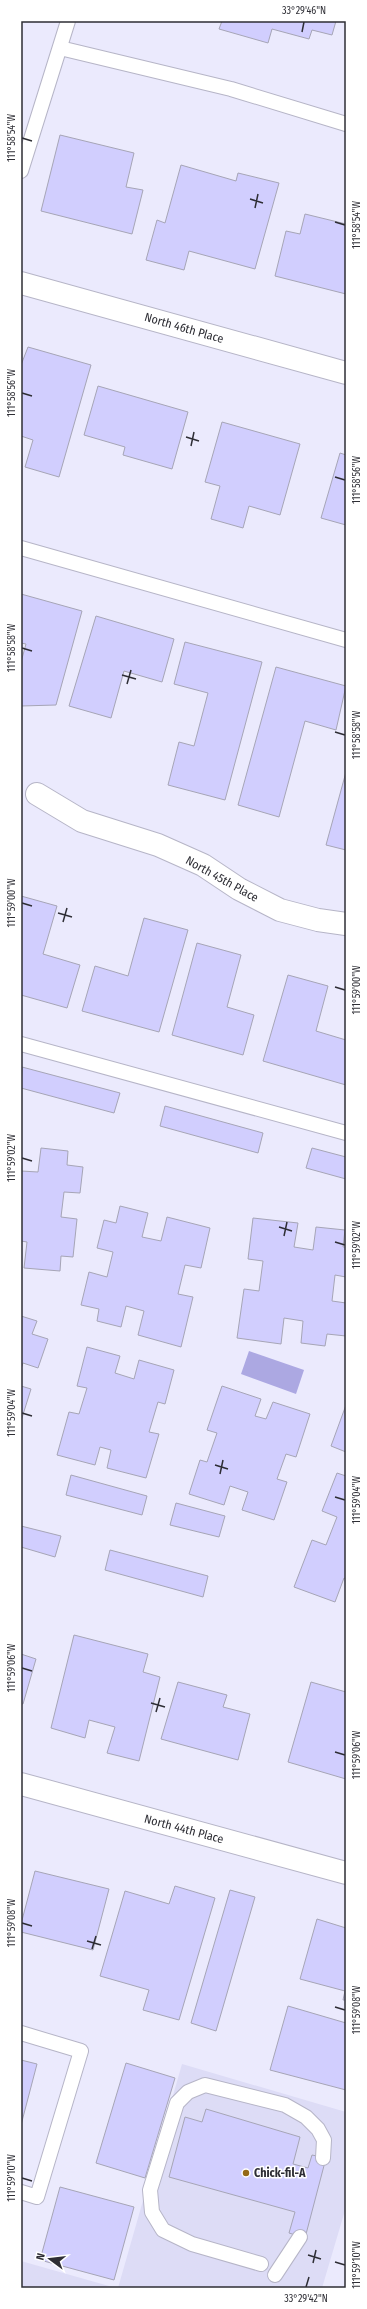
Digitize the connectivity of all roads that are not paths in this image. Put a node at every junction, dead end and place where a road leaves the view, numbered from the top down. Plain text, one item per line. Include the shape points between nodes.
1 (68, 21) edge
2 (60, 48) junction
3 (346, 124) edge
4 (21, 171) edge
5 (21, 283) edge
6 (346, 373) edge
7 (21, 548) edge
8 (346, 640) edge
9 (37, 794) dead end
10 (346, 924) edge
11 (21, 1044) edge
12 (346, 1133) edge
13 (21, 1784) edge
14 (346, 1873) edge
15 (21, 2033) edge
16 (323, 2158) dead end
17 (21, 2192) edge
18 (300, 2237) dead end
19 (261, 2264) dead end
20 (276, 2275) dead end

1 - 2 lane
2 - 3 lane via 231,89
2 - 4 lane
5 - 6 street, North 46th Place
7 - 8 lane
9 - 10 street, North 45th Place via 82,822 158,845 203,865 239,889 280,910
11 - 12 lane
13 - 14 street, North 44th Place
15 - 17 lane via 81,2051 37,2197
16 - 19 lane via 324,2140 318,2129 306,2117 285,2105 205,2085 188,2092 177,2103 150,2190 152,2212 163,2230 192,2244
18 - 20 lane

